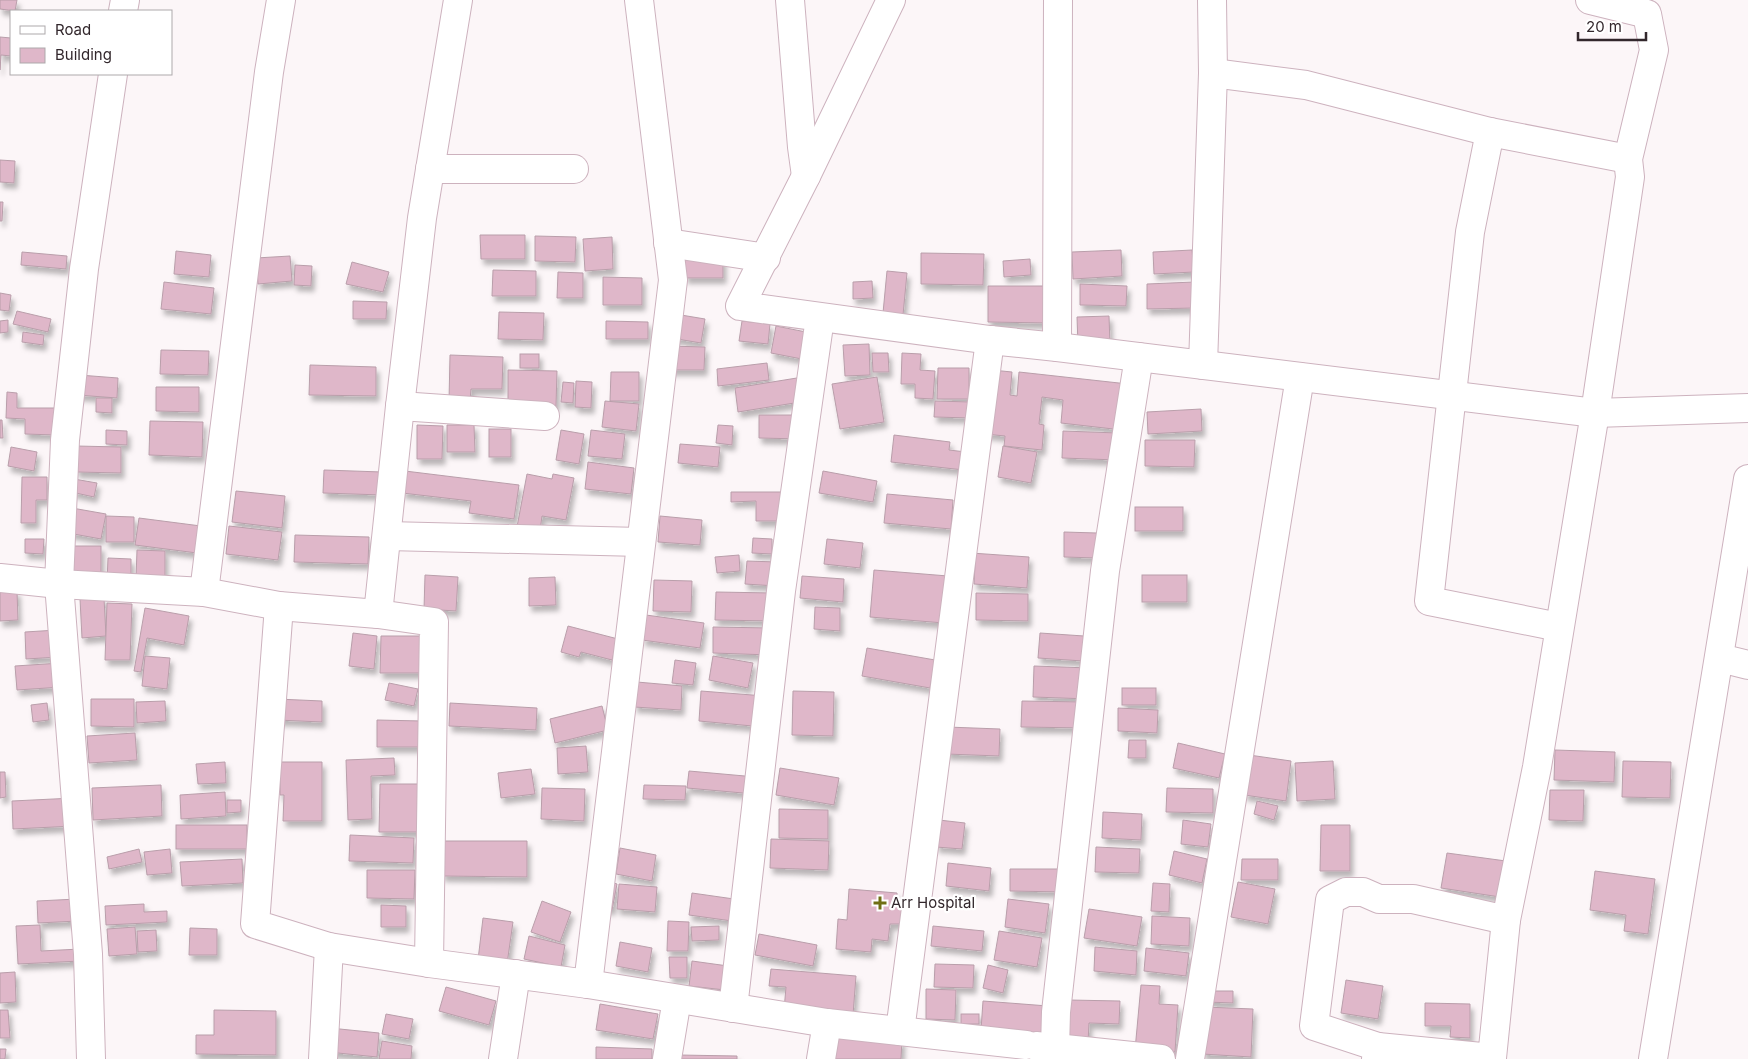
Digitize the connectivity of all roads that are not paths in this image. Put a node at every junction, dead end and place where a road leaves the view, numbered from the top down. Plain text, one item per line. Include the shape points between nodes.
1 (281, 0) edge
2 (458, 0) edge
3 (639, 0) edge
4 (790, 0) edge
5 (891, 0) edge
6 (1058, 0) edge
7 (1212, 0) edge
8 (1590, 0) edge
9 (1213, 73) junction
10 (113, 75) edge
11 (1490, 132) junction
12 (1628, 159) junction
13 (430, 169) junction
14 (574, 169) dead end
15 (806, 176) junction
16 (668, 243) junction
17 (766, 258) junction
18 (820, 318) junction
19 (990, 340) junction
20 (1057, 346) junction
21 (1139, 357) junction
22 (1203, 365) junction
23 (1300, 377) junction
24 (1453, 395) junction
25 (400, 406) junction
26 (1748, 408) edge
27 (1595, 412) junction
28 (545, 416) dead end
29 (1748, 478) edge
30 (387, 536) junction
31 (1744, 536) edge
32 (641, 542) junction
33 (0, 578) edge
34 (59, 584) junction
35 (204, 592) junction
36 (279, 606) junction
37 (378, 614) junction
38 (1560, 627) junction
39 (1720, 658) junction
40 (1748, 665) edge
41 (1506, 920) junction
42 (329, 947) junction
43 (428, 963) junction
44 (516, 974) junction
45 (588, 984) junction
46 (677, 999) junction
47 (733, 1008) junction
48 (827, 1023) junction
49 (900, 1031) junction
50 (1055, 1048) junction
51 (1025, 1052) edge
52 (1377, 1053) edge
53 (1497, 1058) edge
54 (91, 1059) edge
55 (323, 1059) edge
56 (503, 1059) edge
57 (668, 1059) edge
58 (821, 1059) edge
59 (1161, 1059) edge
60 (1190, 1059) edge
61 (1653, 1059) edge

1 - 35 street via 269,72
2 - 13 street
3 - 16 street
4 - 15 street
5 - 15 street
6 - 20 street
7 - 9 street
8 - 12 street via 1647,14 1654,50
9 - 11 street via 1306,85
9 - 22 street
10 - 34 street via 84,269 66,430
11 - 12 street
11 - 24 street via 1470,232
12 - 27 street via 1630,177
13 - 14 street
13 - 25 street
15 - 17 street
16 - 17 street
16 - 32 street via 673,280
17 - 18 street via 740,306
18 - 19 street
18 - 47 street via 781,591
19 - 20 street
19 - 49 street
20 - 21 street
21 - 22 street
21 - 50 street via 1106,571 1057,1002
22 - 23 street
23 - 24 street
23 - 60 street
24 - 27 street
24 - 38 street via 1429,601
25 - 28 street
25 - 30 street
26 - 27 street
27 - 38 street
29 - 31 street
30 - 32 street
30 - 37 street
31 - 39 street
32 - 45 street
33 - 34 street
34 - 35 street
34 - 54 street via 88,954
35 - 36 street
36 - 37 street
36 - 42 street via 255,924
37 - 43 street via 434,622
38 - 41 street via 1537,767
39 - 40 street
39 - 61 street
41 - 52 street via 1413,899 1379,900 1364,892 1346,892 1330,900 1314,1026
41 - 53 street
42 - 43 street
42 - 55 street
43 - 44 street
44 - 45 street
44 - 56 street
45 - 46 street
46 - 47 street
46 - 57 street
47 - 48 street
48 - 49 street
48 - 58 street
49 - 51 street
50 - 51 street
50 - 59 street
52 - 53 street

